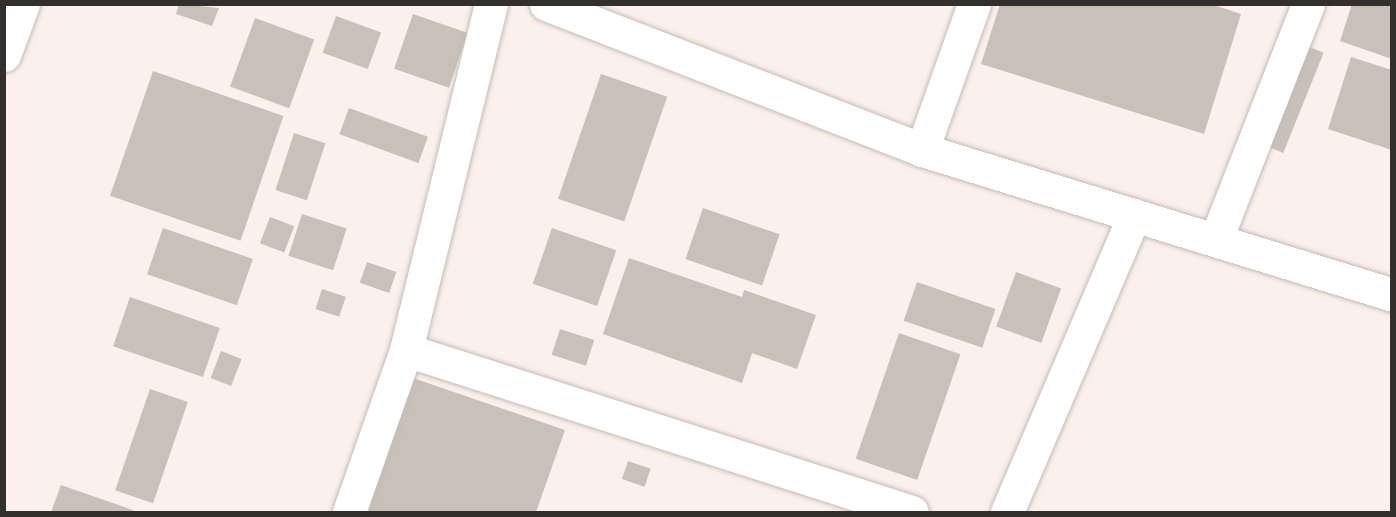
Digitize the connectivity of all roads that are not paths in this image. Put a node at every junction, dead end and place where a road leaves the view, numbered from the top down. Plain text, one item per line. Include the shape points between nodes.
1 (23, 4) edge
2 (490, 4) edge
3 (546, 4) edge
4 (974, 4) edge
5 (1308, 4) edge
6 (4, 55) edge
7 (922, 150) junction
8 (1134, 215) junction
9 (1216, 239) junction
10 (1392, 295) edge
11 (406, 350) junction
12 (350, 513) edge
13 (912, 513) edge
14 (1007, 513) edge

1 - 6 street
2 - 11 street
3 - 7 street
4 - 7 street
5 - 9 street
7 - 8 street
8 - 9 street
8 - 14 street
9 - 10 street
11 - 12 street
11 - 13 street

